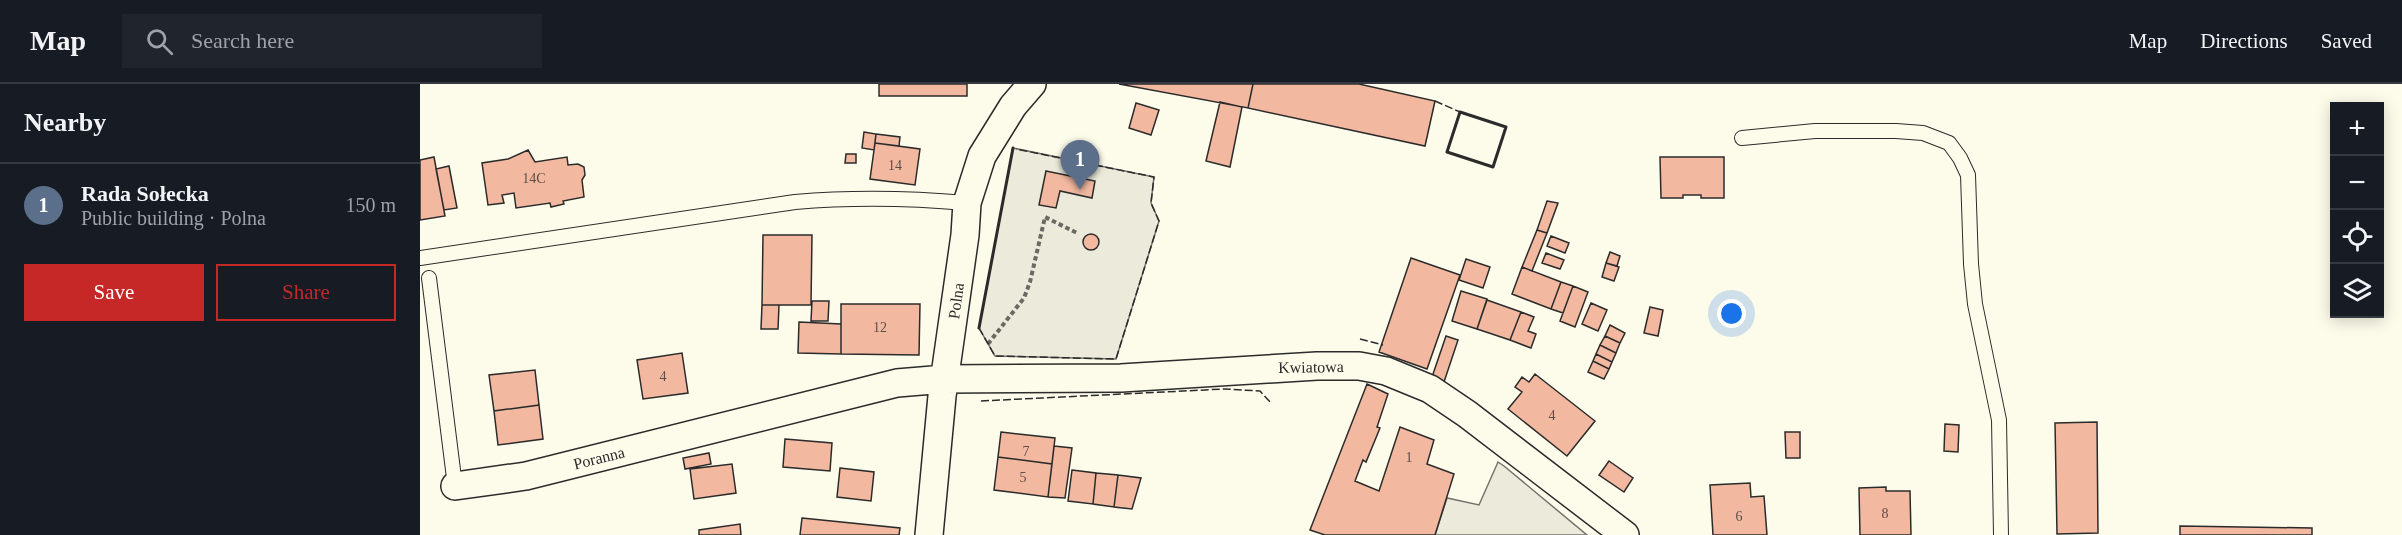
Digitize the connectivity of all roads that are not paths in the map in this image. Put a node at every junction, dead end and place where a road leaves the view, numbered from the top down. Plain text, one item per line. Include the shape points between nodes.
1 (1032, 84) edge
2 (1742, 138) dead end
3 (967, 203) junction
4 (420, 258) edge
5 (429, 278) dead end
6 (945, 379) junction
7 (455, 486) joint
8 (929, 535) edge
9 (1624, 535) edge
10 (2001, 535) edge

1 - 3 street, Polna via 1013,106 982,156
2 - 10 lane via 1815,131 1923,133 1949,143 1960,158 1968,175 1976,304 1999,420
3 - 4 lane via 837,198 795,202
3 - 6 street, Polna
5 - 7 lane, Poranna
6 - 7 street, Poranna via 897,383 526,476
6 - 8 street, Polna
6 - 9 street, Kwiatowa via 1121,378 1317,366 1359,366 1386,371 1430,389 1467,414

